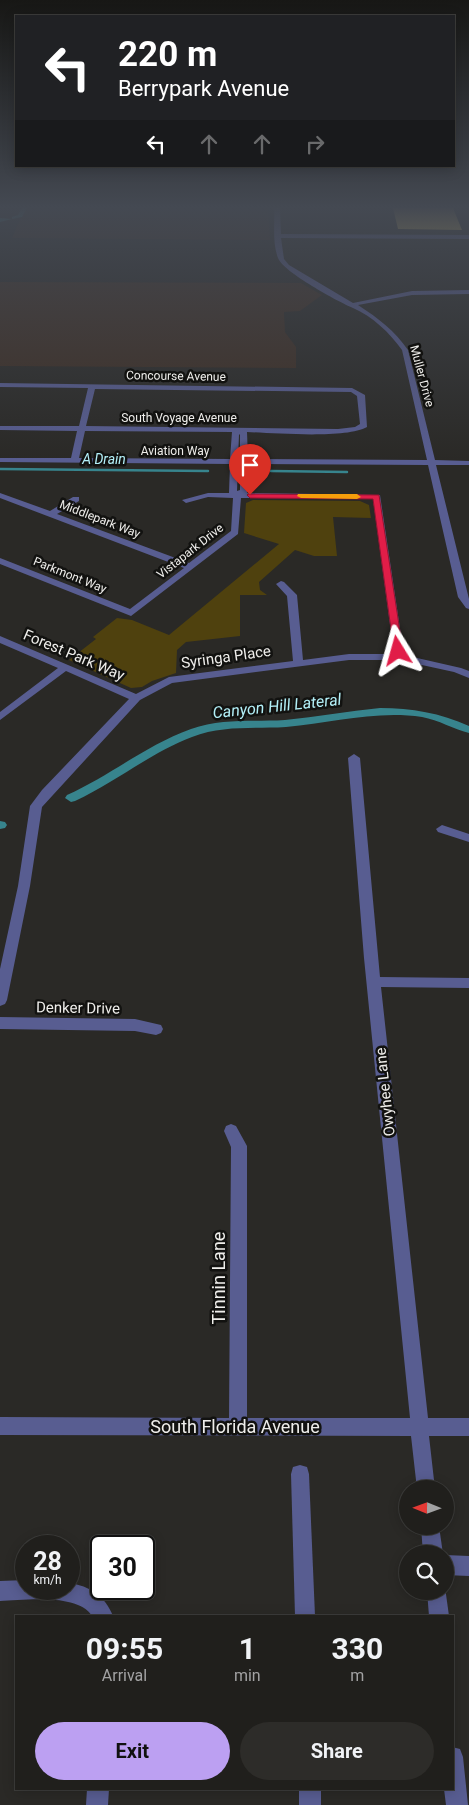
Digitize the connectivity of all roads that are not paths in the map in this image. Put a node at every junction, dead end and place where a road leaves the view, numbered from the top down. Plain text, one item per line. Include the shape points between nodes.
1 (329, 292) edge
2 (456, 292) edge
3 (350, 305) junction
4 (0, 385) edge
5 (92, 386) junction
6 (0, 428) edge
7 (82, 429) junction
8 (357, 429) joint
9 (240, 430) junction
10 (0, 460) edge
11 (74, 461) junction
12 (234, 462) junction
13 (244, 462) junction
14 (431, 463) junction
15 (469, 463) edge
16 (0, 495) edge
17 (237, 495) junction
18 (76, 499) dead end
19 (186, 500) dead end
20 (51, 514) junction
21 (0, 561) edge
22 (190, 567) junction
23 (281, 584) dead end
24 (469, 606) edge
25 (131, 613) joint
26 (0, 639) edge
27 (399, 657) junction
28 (298, 662) junction
29 (65, 667) junction
30 (469, 675) edge
31 (136, 698) junction
32 (0, 717) edge
33 (354, 758) dead end
34 (442, 829) dead end
35 (469, 838) edge
36 (374, 982) junction
37 (469, 983) edge
38 (0, 1000) edge
39 (0, 1023) edge
40 (156, 1029) dead end
41 (232, 1131) dead end
42 (0, 1426) edge
43 (238, 1426) junction
44 (420, 1426) junction
45 (469, 1426) edge
46 (300, 1474) dead end
47 (425, 1480) edge
48 (454, 1565) edge
49 (469, 1566) edge
50 (0, 1591) edge
51 (438, 1600) edge
52 (103, 1615) edge
53 (305, 1615) edge
54 (440, 1615) edge
55 (454, 1776) edge
56 (98, 1790) edge
57 (310, 1790) edge
58 (97, 1805) edge
59 (310, 1805) edge
60 (457, 1805) edge

1 - 3 street, Muller Drive
2 - 3 street via 412,293
3 - 14 street, Muller Drive via 389,329 402,345
4 - 5 street, Concourse Avenue
5 - 7 street
5 - 8 street, Concourse Avenue via 352,390 361,396 364,425
6 - 7 street, South Voyage Avenue
7 - 9 street, South Voyage Avenue
7 - 11 street
8 - 9 street, South Voyage Avenue
9 - 12 street, Vistapark Drive via 234,434
9 - 13 street, Vistapark Drive via 244,434
10 - 11 street, Aviation Way
11 - 12 street, Aviation Way
12 - 13 street, Aviation Way
12 - 17 street, Vistapark Drive via 233,492
13 - 14 street, Aviation Way
13 - 17 street, Vistapark Drive via 244,492
14 - 15 street, Aviation Way
14 - 24 street, Muller Drive via 462,597
16 - 20 street, Middlepark Way
17 - 19 street
17 - 22 street, Vistapark Drive via 235,532
17 - 27 street via 376,497
18 - 20 street
20 - 22 street, Middlepark Way
21 - 25 street, Parkmont Way
22 - 25 street, Vistapark Drive
23 - 28 street via 292,595
26 - 29 street, Forest Park Way
27 - 28 street, Syringa Place
27 - 30 street, Syringa Place
28 - 31 street, Syringa Place via 170,680
29 - 31 street, Forest Park Way
29 - 32 street
31 - 38 street, Syringa Place via 36,806 24,886
33 - 36 street, Owyhee Lane
34 - 35 street
36 - 37 street
36 - 44 street, Owyhee Lane
39 - 40 street, Denker Drive via 135,1025
41 - 43 street, Tinnin Lane via 239,1146
42 - 43 street, South Florida Avenue
43 - 44 street, South Florida Avenue
44 - 45 street, South Florida Avenue
44 - 47 street, Owyhee Lane
46 - 53 street
48 - 49 street
50 - 52 street via 68,1591 89,1598
51 - 54 street
55 - 60 street
56 - 58 street
57 - 59 street

